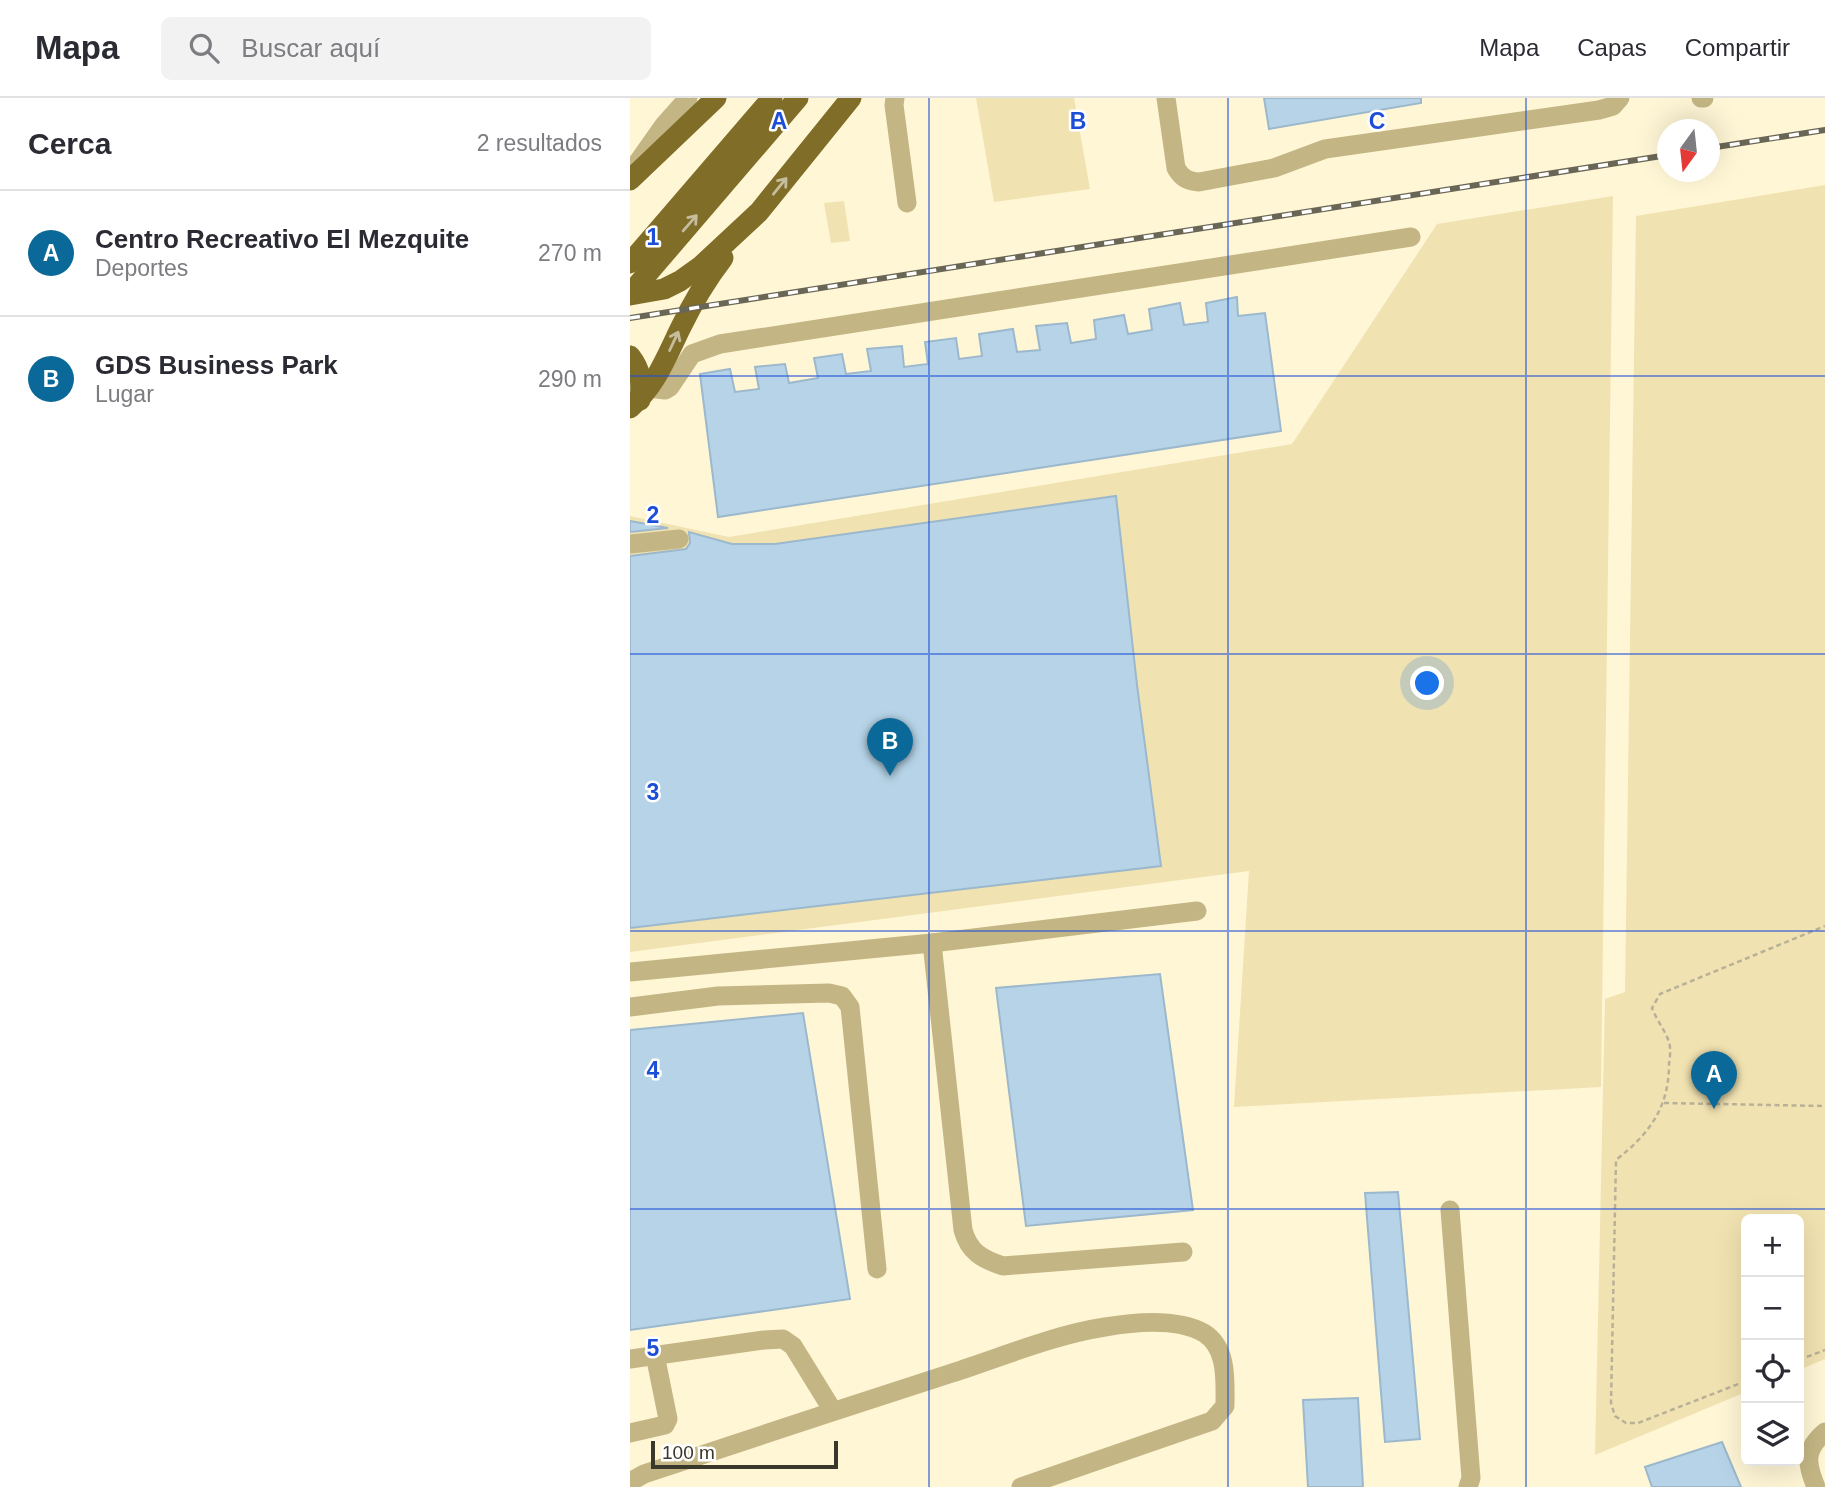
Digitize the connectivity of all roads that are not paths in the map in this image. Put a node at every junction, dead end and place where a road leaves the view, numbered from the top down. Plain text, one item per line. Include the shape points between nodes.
1 (716, 98) edge
2 (772, 98) edge
3 (798, 98) edge
4 (851, 98) edge
5 (895, 98) edge
6 (1166, 98) edge
7 (1620, 98) edge
8 (684, 99) edge
9 (630, 174) edge
10 (630, 180) edge
11 (907, 203) dead end
12 (759, 212) junction
13 (1411, 237) dead end
14 (630, 263) edge
15 (630, 295) edge
16 (630, 356) edge
17 (640, 396) edge
18 (679, 539) dead end
19 (630, 544) edge
20 (1197, 911) dead end
21 (932, 943) junction
22 (630, 972) edge
23 (630, 1007) edge
24 (1450, 1210) dead end
25 (1183, 1252) dead end
26 (877, 1269) dead end
27 (655, 1355) junction
28 (630, 1359) edge
29 (833, 1411) junction
30 (1825, 1432) edge
31 (630, 1433) edge
32 (630, 1482) edge
33 (1021, 1487) edge
34 (1468, 1487) edge
35 (1815, 1487) edge

1 - 10 highway
2 - 14 highway
15 -> 3 highway
12 -> 4 highway
5 - 11 street
6 - 7 street via 1176,168 1181,177 1199,182 1274,168 1325,149 1599,110 1614,106
8 - 9 street
12 - 15 highway via 680,281
17 -> 12 highway via 707,278
13 - 17 street via 720,344 692,354 670,387
16 - 17 highway via 639,369
18 - 19 street
20 - 21 street
21 - 22 street
21 - 25 street via 963,1230 970,1250 1003,1266
23 - 26 street via 738,995 829,993 846,1000
24 - 34 street via 1471,1478
27 - 28 street
27 - 29 street via 783,1339 798,1350
27 - 31 street via 668,1419 665,1425
29 - 32 street
29 - 33 street via 1106,1326 1172,1324 1202,1332 1220,1349 1225,1406 1212,1421
30 - 35 street via 1809,1452

